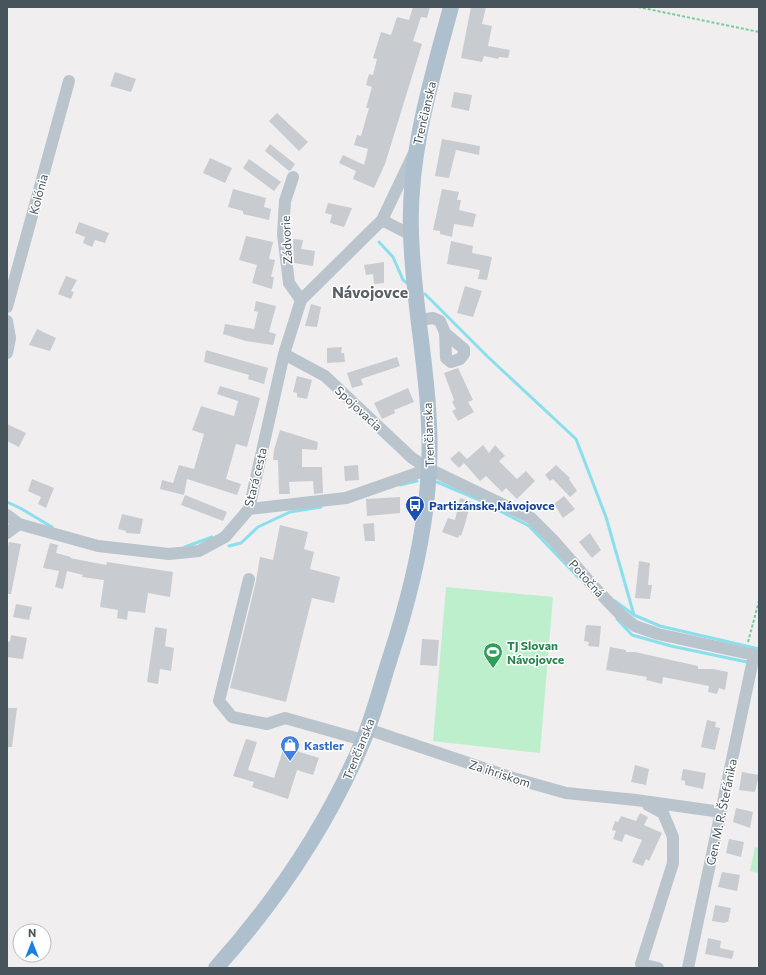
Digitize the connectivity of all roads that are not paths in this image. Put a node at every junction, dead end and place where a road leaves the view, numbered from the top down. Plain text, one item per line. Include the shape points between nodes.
1 (451, 7) edge
2 (69, 81) dead end
3 (416, 148) junction
4 (292, 177) dead end
5 (382, 220) junction
6 (411, 235) junction
7 (301, 300) junction
8 (7, 307) edge
9 (419, 320) junction
10 (7, 321) edge
11 (445, 333) dead end
12 (7, 353) edge
13 (284, 354) junction
14 (429, 469) junction
15 (249, 509) junction
16 (7, 515) edge
17 (19, 524) junction
18 (7, 533) edge
19 (249, 580) dead end
20 (756, 656) edge
21 (365, 735) junction
22 (636, 800) junction
23 (720, 812) junction
24 (216, 968) edge
25 (658, 968) edge
26 (688, 968) edge

1 - 3 main road, Trenčianska via 434,67
2 - 8 street, Kolónia
3 - 5 street, Stará cesta
3 - 6 main road, Trenčianska via 411,196
4 - 7 street, Zádvorie via 284,201 283,234 289,283
5 - 6 street
5 - 7 street, Stará cesta
6 - 9 main road, Trenčianska
7 - 13 street, Stará cesta
9 - 11 street via 433,318 440,321
9 - 14 main road, Trenčianska via 428,410
10 - 12 street via 10,338
13 - 14 street, Spojovacia via 325,376 412,458
13 - 15 street, Stará cesta
14 - 15 street via 346,498
14 - 20 street, Potočná via 531,518 554,540 595,588 635,626 658,634
14 - 21 main road, Trenčianska via 423,524 413,575 398,633
15 - 17 street, Stará cesta via 224,537 199,551 169,554 98,546
16 - 17 street, Stará cesta
17 - 18 street
19 - 21 street, Za ihriskom via 219,701 232,717 267,724 285,718
20 - 23 street, Gen. M. R. Štefánika
21 - 22 street, Za ihriskom via 566,793
21 - 24 main road, Trenčianska via 341,787 308,846 268,905
22 - 23 street, Za ihriskom
22 - 25 street via 663,813 673,837 673,863 641,964
23 - 26 street, Gen. M. R. Štefánika

